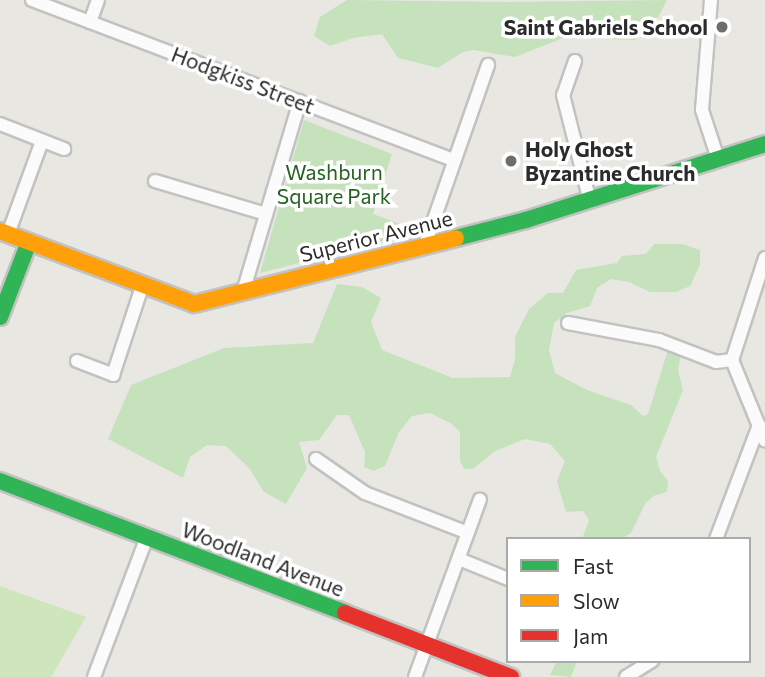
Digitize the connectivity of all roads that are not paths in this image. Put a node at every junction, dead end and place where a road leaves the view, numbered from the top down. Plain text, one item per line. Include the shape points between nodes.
1 (32, 0) edge
2 (98, 0) edge
3 (711, 0) edge
4 (90, 22) junction
5 (575, 61) dead end
6 (488, 65) dead end
7 (300, 101) junction
8 (0, 124) edge
9 (42, 141) junction
10 (760, 147) edge
11 (64, 149) dead end
12 (718, 159) junction
13 (454, 160) junction
14 (155, 181) dead end
15 (590, 202) junction
16 (265, 214) junction
17 (4, 232) edge
18 (29, 242) junction
19 (425, 244) junction
20 (765, 258) edge
21 (142, 287) junction
22 (243, 292) junction
23 (0, 317) edge
24 (568, 323) dead end
25 (732, 360) junction
26 (78, 361) dead end
27 (759, 425) junction
28 (765, 440) edge
29 (316, 459) dead end
30 (0, 481) edge
31 (480, 499) dead end
32 (468, 533) junction
33 (147, 537) junction
34 (717, 537) edge
35 (459, 559) junction
36 (506, 578) edge
37 (428, 645) junction
38 (649, 663) edge
39 (94, 677) edge
40 (415, 677) edge
41 (510, 677) edge
42 (626, 677) edge

1 - 4 street, Hodgkiss Street
2 - 4 street
3 - 12 street via 702,110
4 - 7 street, Hodgkiss Street
5 - 15 street via 563,95
6 - 13 street
7 - 13 street, Hodgkiss Street
7 - 16 street
8 - 9 street
9 - 11 street
9 - 17 street
10 - 12 street, Superior Avenue
12 - 15 street, Superior Avenue
13 - 19 street
14 - 16 street
15 - 19 street, Superior Avenue
16 - 22 street
17 - 18 street, Superior Avenue
18 - 21 street, Superior Avenue
18 - 23 street
19 - 22 street, Superior Avenue
20 - 25 street
21 - 22 street, Superior Avenue via 194,304
21 - 26 street via 113,375
24 - 25 street via 659,340 716,362
25 - 27 street
27 - 28 street
27 - 34 street
29 - 32 street via 365,493
30 - 33 street, Woodland Avenue
31 - 32 street
32 - 35 street
33 - 37 street, Woodland Avenue
33 - 39 street
35 - 36 street
35 - 37 street
37 - 40 street
37 - 41 street, Woodland Avenue
38 - 42 street

